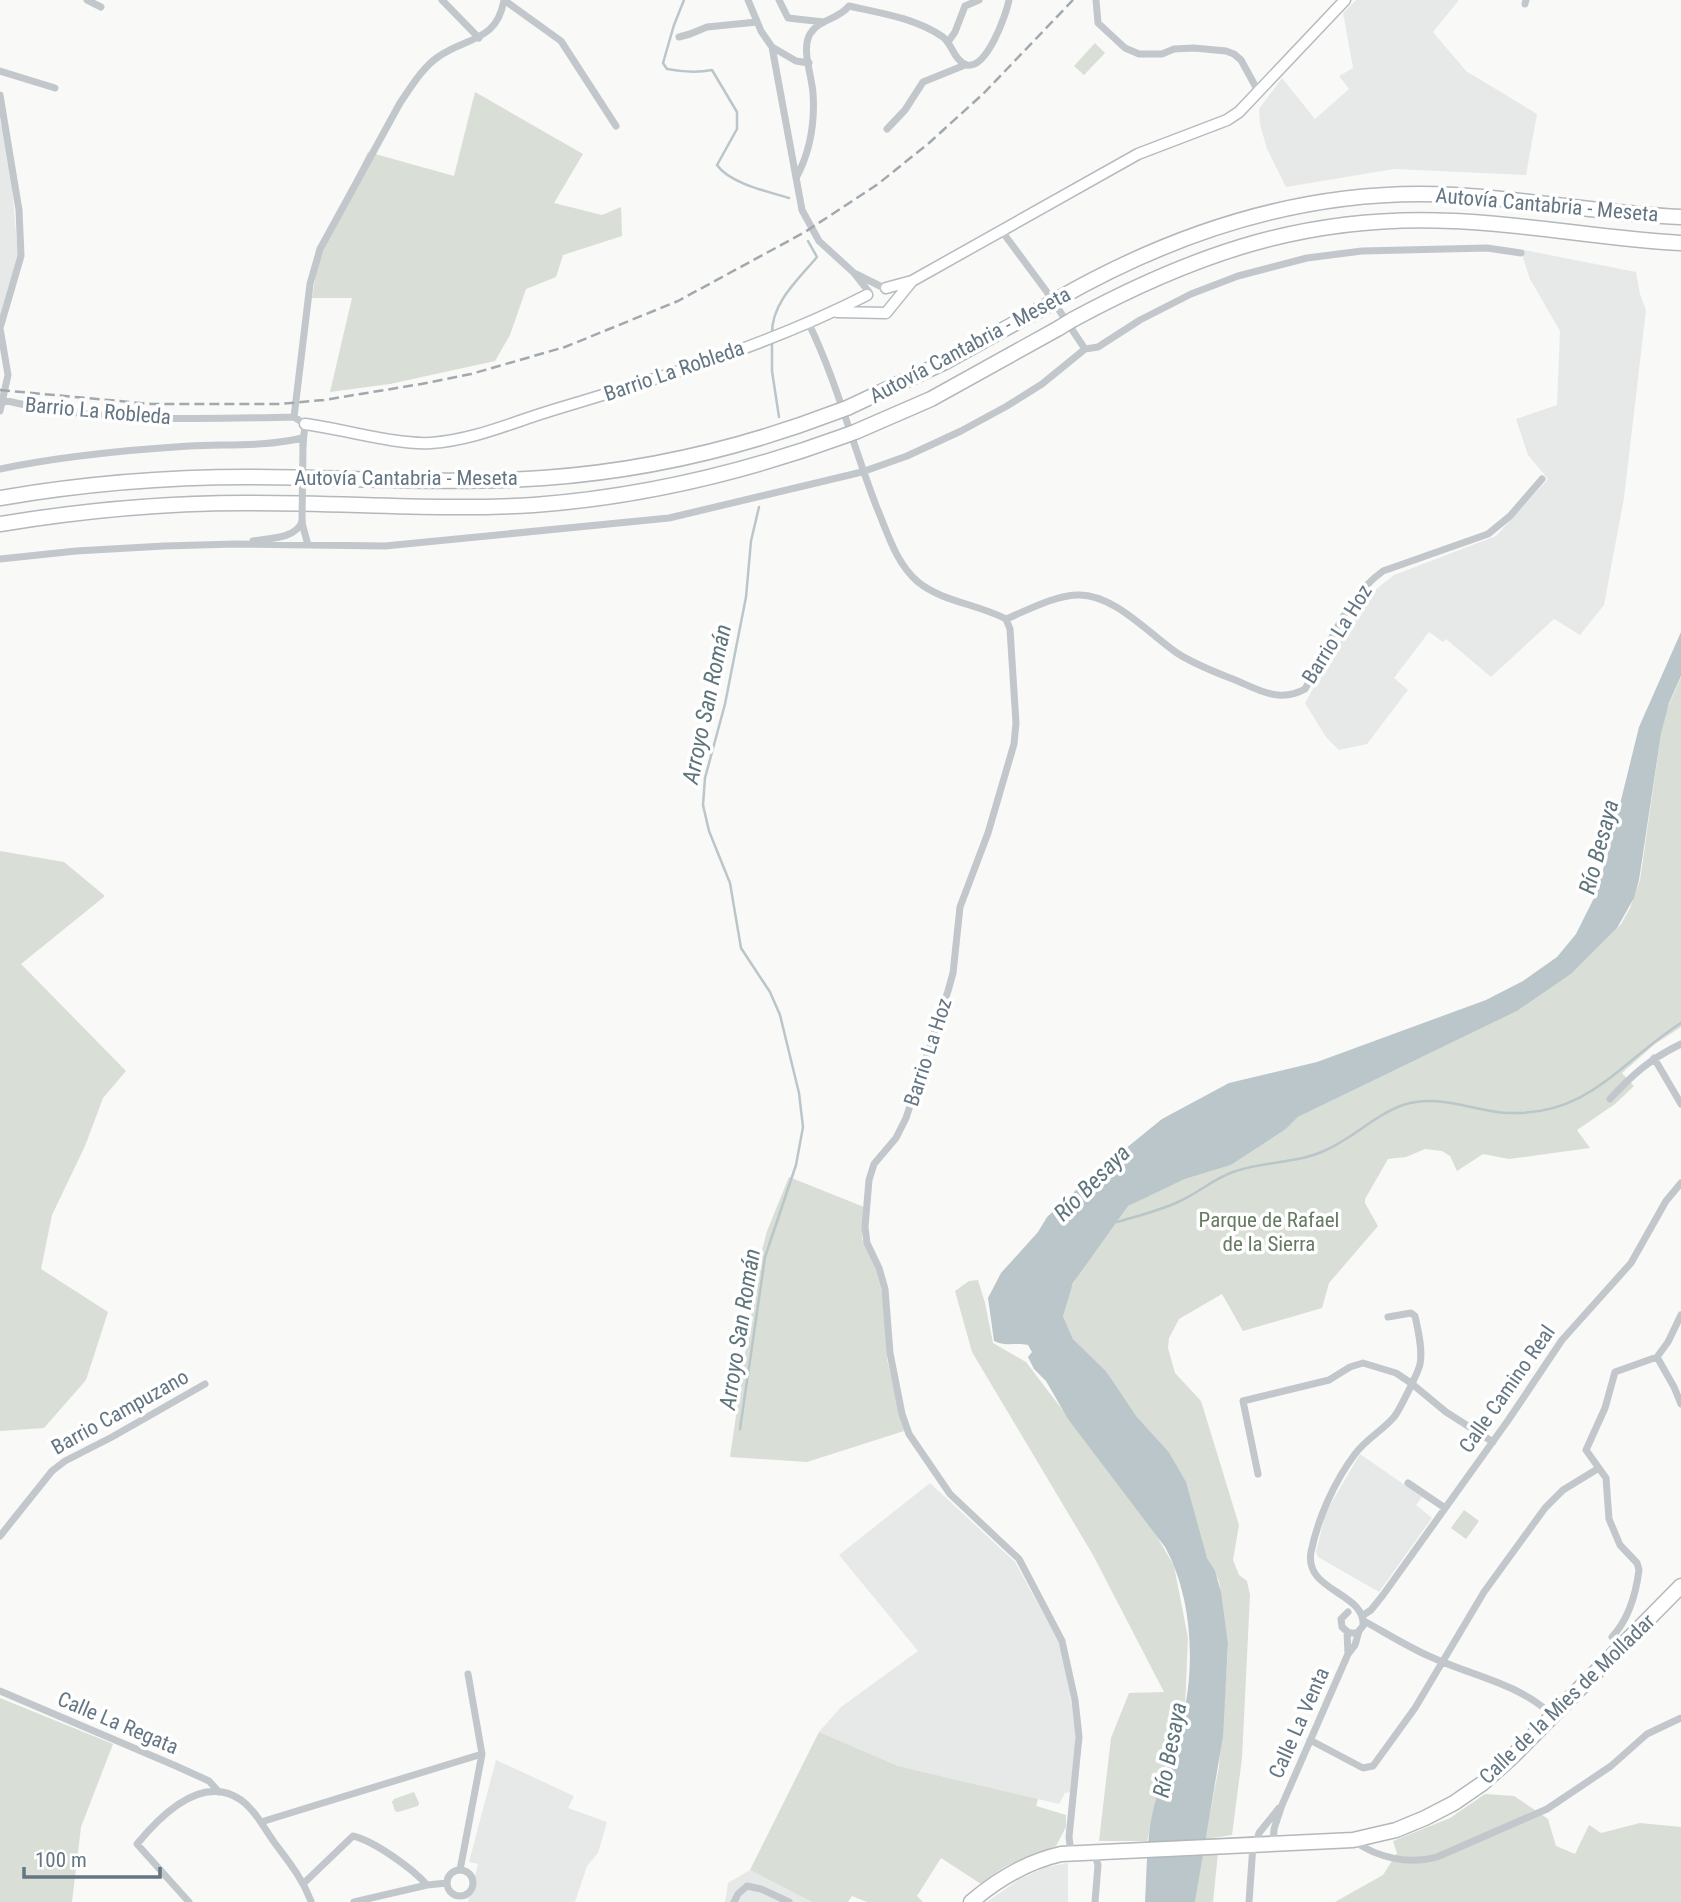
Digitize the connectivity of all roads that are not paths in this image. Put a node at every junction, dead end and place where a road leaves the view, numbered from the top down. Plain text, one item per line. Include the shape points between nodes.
1 (87, 0) edge
2 (442, 0) edge
3 (747, 0) edge
4 (779, 0) edge
5 (979, 0) edge
6 (1009, 0) edge
7 (1096, 0) edge
8 (1345, 0) edge
9 (847, 3) edge
10 (101, 7) dead end
11 (757, 22) junction
12 (824, 22) junction
13 (679, 37) dead end
14 (479, 38) junction
15 (948, 42) junction
16 (772, 47) junction
17 (810, 63) junction
18 (965, 65) junction
19 (0, 71) edge
20 (55, 88) dead end
21 (1258, 91) junction
22 (0, 94) edge
23 (616, 126) dead end
24 (887, 129) dead end
25 (796, 178) junction
26 (1681, 209) edge
27 (1632, 210) junction
28 (1681, 217) edge
29 (1001, 230) junction
30 (1631, 243) junction
31 (1681, 243) edge
32 (1681, 250) edge
33 (1521, 253) dead end
34 (854, 273) junction
35 (912, 281) junction
36 (883, 287) junction
37 (868, 293) junction
38 (894, 302) junction
39 (872, 311) junction
40 (834, 312) junction
41 (808, 322) junction
42 (1084, 349) junction
43 (3, 400) junction
44 (0, 411) edge
45 (294, 417) junction
46 (305, 424) junction
47 (302, 441) junction
48 (0, 469) edge
49 (862, 472) junction
50 (1542, 479) dead end
51 (0, 498) edge
52 (302, 522) junction
53 (0, 524) edge
54 (235, 544) junction
55 (308, 545) junction
56 (0, 559) edge
57 (1006, 619) junction
58 (1681, 1044) edge
59 (1654, 1058) junction
60 (1610, 1099) dead end
61 (1681, 1104) edge
62 (1681, 1183) edge
63 (1681, 1315) edge
64 (1388, 1317) dead end
65 (1657, 1357) junction
66 (1411, 1383) junction
67 (205, 1384) dead end
68 (1681, 1404) edge
69 (1493, 1442) junction
70 (1599, 1468) junction
71 (1258, 1474) dead end
72 (1408, 1483) dead end
73 (1445, 1508) junction
74 (0, 1536) edge
75 (1681, 1586) edge
76 (1346, 1599) junction
77 (1348, 1612) junction
78 (1361, 1617) junction
79 (1359, 1631) junction
80 (1347, 1632) junction
81 (1621, 1647) junction
82 (1348, 1654) junction
83 (1442, 1662) junction
84 (468, 1674) dead end
85 (0, 1691) edge
86 (1553, 1716) junction
87 (1681, 1718) edge
88 (1310, 1740) junction
89 (482, 1754) junction
90 (219, 1792) junction
91 (1282, 1805) junction
92 (261, 1822) junction
93 (1353, 1840) junction
94 (1251, 1845) junction
95 (1273, 1845) junction
96 (1099, 1851) junction
97 (1071, 1852) junction
98 (460, 1870) junction
99 (304, 1883) junction
100 (447, 1883) junction
101 (427, 1885) junction
102 (459, 1899) edge
103 (189, 1902) edge
104 (310, 1902) edge
105 (354, 1902) edge
106 (734, 1902) edge
107 (789, 1902) edge
108 (971, 1902) edge
109 (1095, 1902) edge
110 (1249, 1902) edge

1 - 10 street
2 - 14 street
3 - 11 street
4 - 12 street via 788,18
5 - 15 street via 965,6
6 - 18 street via 983,59
7 - 21 street via 1098,23 1125,48 1149,55 1174,49 1226,51 1241,60
8 - 21 street
9 - 12 street via 836,18
9 - 15 street via 900,17
11 - 13 street via 707,27
11 - 16 street
12 - 17 street via 808,38
14 - 23 street via 497,23 504,0 514,6 567,49
14 - 45 street via 438,57 414,83 320,249 310,285
15 - 18 street
16 - 17 street via 796,61
16 - 25 street
17 - 25 street via 812,126 805,162
18 - 24 street via 922,82
19 - 20 street
21 - 29 street via 1227,120 1138,155
22 - 43 street, Barrio La Robleda via 19,210 21,256 0,328 8,368
25 - 34 street via 802,210 819,241
26 - 27 highway
27 - 28 highway, Autovía Cantabria - Meseta
27 - 51 highway, Autovía Cantabria - Meseta via 1429,193 1356,197 1241,219 1115,267 946,362 841,410 689,456 567,476 469,481 177,478
29 - 35 street
29 - 42 street
30 - 31 highway, Autovía Cantabria - Meseta
30 - 32 highway
30 - 53 highway, Autovía Cantabria - Meseta via 1433,220 1319,228 1231,248 1129,290 950,389 849,434 715,477 604,498 490,506 195,503 106,509
33 - 42 street via 1487,248 1383,250 1307,258 1191,294 1098,347
34 - 36 street
34 - 37 street
35 - 36 street
35 - 38 street
36 - 37 street
36 - 38 street via 892,292
37 - 39 street via 866,303
37 - 40 street, Barrio La Robleda
38 - 39 street via 886,313
39 - 40 street, Barrio La Robleda
40 - 41 street, Barrio La Robleda
41 - 46 street, Barrio La Robleda via 671,374 449,441 396,440
41 - 49 street via 838,394
42 - 49 street via 1007,406 907,456
43 - 44 street
43 - 45 street, Barrio La Robleda via 115,416
45 - 46 street, Barrio La Robleda
46 - 47 street
47 - 48 street, Barrio La Robleda via 115,452
47 - 52 street, bridge
49 - 55 street via 669,519 385,546
49 - 57 street via 904,569 939,594
50 - 57 street, Barrio La Hoz via 1488,534 1373,578 1352,605 1305,689 1296,693 1270,695 1200,666 1121,610 1091,597 1063,598
52 - 54 street via 292,534
52 - 55 street
54 - 55 street
54 - 56 street
57 - 97 street, Barrio La Hoz via 1013,645 1016,723 1010,763 960,907 953,973 941,1016 906,1118 874,1164 866,1235 885,1289 890,1353 909,1434 956,1500 1019,1559 1063,1644 1079,1737
58 - 59 street
59 - 60 street
59 - 61 street
62 - 69 street, Calle Camino Real via 1630,1263 1576,1322
63 - 65 street
64 - 66 street via 1411,1312 1415,1316 1420,1365
65 - 68 street
65 - 70 street via 1615,1372 1605,1408 1587,1445 1587,1454
66 - 69 street
66 - 71 street via 1363,1363 1329,1380 1243,1401
66 - 76 street via 1394,1417 1350,1462 1322,1514 1311,1570
67 - 74 street, Barrio Campuzano via 65,1461
69 - 73 street, Calle Camino Real
70 - 81 street via 1608,1483 1609,1518 1620,1545 1639,1570 1622,1627 1612,1637
70 - 83 street via 1549,1502 1484,1592
72 - 73 street
73 - 78 street, Calle Camino Real via 1374,1607
75 - 81 highway, Calle de la Mies de Molladar
76 - 77 street
76 - 78 street
77 - 78 street
77 - 80 street via 1341,1620
78 - 79 street
78 - 83 street
79 - 80 street
79 - 82 street, Calle La Venta
80 - 82 street, Calle La Venta
81 - 86 highway, Calle de la Mies de Molladar
82 - 88 street, Calle La Venta
83 - 86 street via 1508,1686
83 - 88 street via 1372,1767 1359,1767
84 - 89 street
85 - 90 street, Calle La Regata via 176,1766
86 - 93 highway, Calle de la Mies de Molladar via 1506,1763 1454,1803 1395,1830
87 - 93 street via 1647,1734 1611,1766 1547,1808 1437,1857 1403,1860 1381,1855
88 - 91 street, Calle La Venta
89 - 92 street
89 - 98 street
90 - 92 street, Calle La Regata via 243,1801
90 - 103 street via 182,1800 137,1844
91 - 94 street, Calle La Venta
91 - 95 street, Calle La Venta
92 - 99 street, Calle La Regata
93 - 95 highway, Calle de la Mies de Molladar
94 - 95 highway, Calle de la Mies de Molladar
94 - 96 highway, Calle de la Mies de Molladar
94 - 110 street
96 - 97 highway, Calle de la Mies de Molladar
96 - 109 street
97 - 108 highway, Calle de la Mies de Molladar via 1026,1865
98 - 100 street via 452,1873
98 - 102 street via 471,1877 472,1885
99 - 101 street via 353,1836 372,1844
99 - 104 street, Calle La Regata
100 - 101 street
100 - 102 street
101 - 105 street
106 - 107 street via 747,1886

